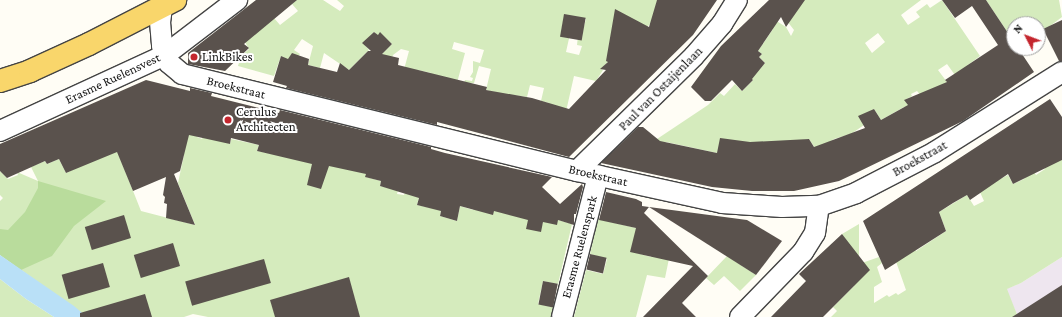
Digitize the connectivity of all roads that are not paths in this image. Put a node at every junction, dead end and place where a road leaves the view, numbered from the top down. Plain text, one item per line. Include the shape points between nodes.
1 (237, 0) edge
2 (737, 0) edge
3 (168, 4) edge
4 (164, 55) junction
5 (1062, 72) edge
6 (0, 81) edge
7 (0, 131) edge
8 (577, 171) junction
9 (598, 176) junction
10 (819, 206) junction
11 (562, 317) edge
12 (740, 317) edge

1 - 4 street, Erasme Ruelensvest
2 - 8 street, Paul van Ostaijenlaan via 703,47
3 - 4 street, Broekstraat via 160,38
3 - 6 main road via 30,71
4 - 7 street, Erasme Ruelensvest
4 - 8 street, Broekstraat via 174,70 182,74
5 - 10 street, Broekstraat via 935,152 856,192
8 - 9 street, Broekstraat
9 - 10 street, Broekstraat via 722,203 782,207
9 - 11 street, Erasme Ruelenspark
10 - 12 street via 815,233 803,252

